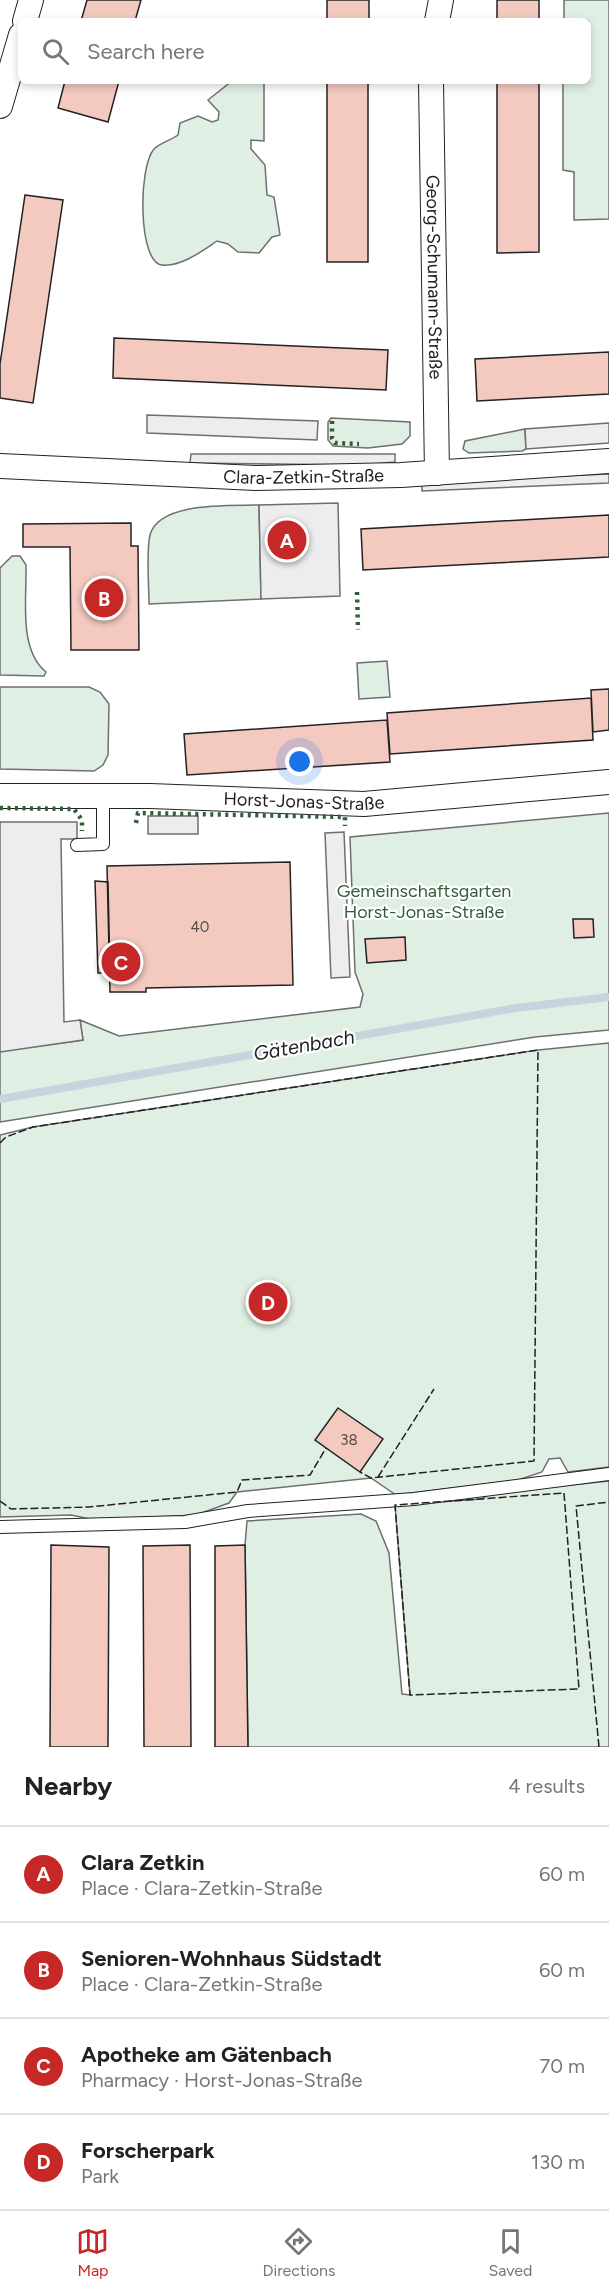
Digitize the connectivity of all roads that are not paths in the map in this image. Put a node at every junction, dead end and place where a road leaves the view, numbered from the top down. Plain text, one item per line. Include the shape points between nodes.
1 (31, 0) edge
2 (441, 0) edge
3 (26, 18) edge
4 (438, 18) edge
5 (18, 45) edge
6 (431, 84) edge
7 (0, 106) edge
8 (609, 461) edge
9 (0, 466) edge
10 (437, 473) junction
11 (609, 782) edge
12 (0, 796) edge
13 (103, 796) junction
14 (77, 845) dead end
15 (609, 1474) edge
16 (0, 1527) edge

1 - 3 street
2 - 4 street
5 - 7 street
6 - 10 street, Georg-Schumann-Straße
8 - 10 street, Clara-Zetkin-Straße
9 - 10 street, Clara-Zetkin-Straße via 256,478
11 - 13 street, Horst-Jonas-Straße via 394,803
12 - 13 street, Horst-Jonas-Straße
13 - 14 lane via 103,844
15 - 16 lane via 414,1499 248,1511 185,1522

